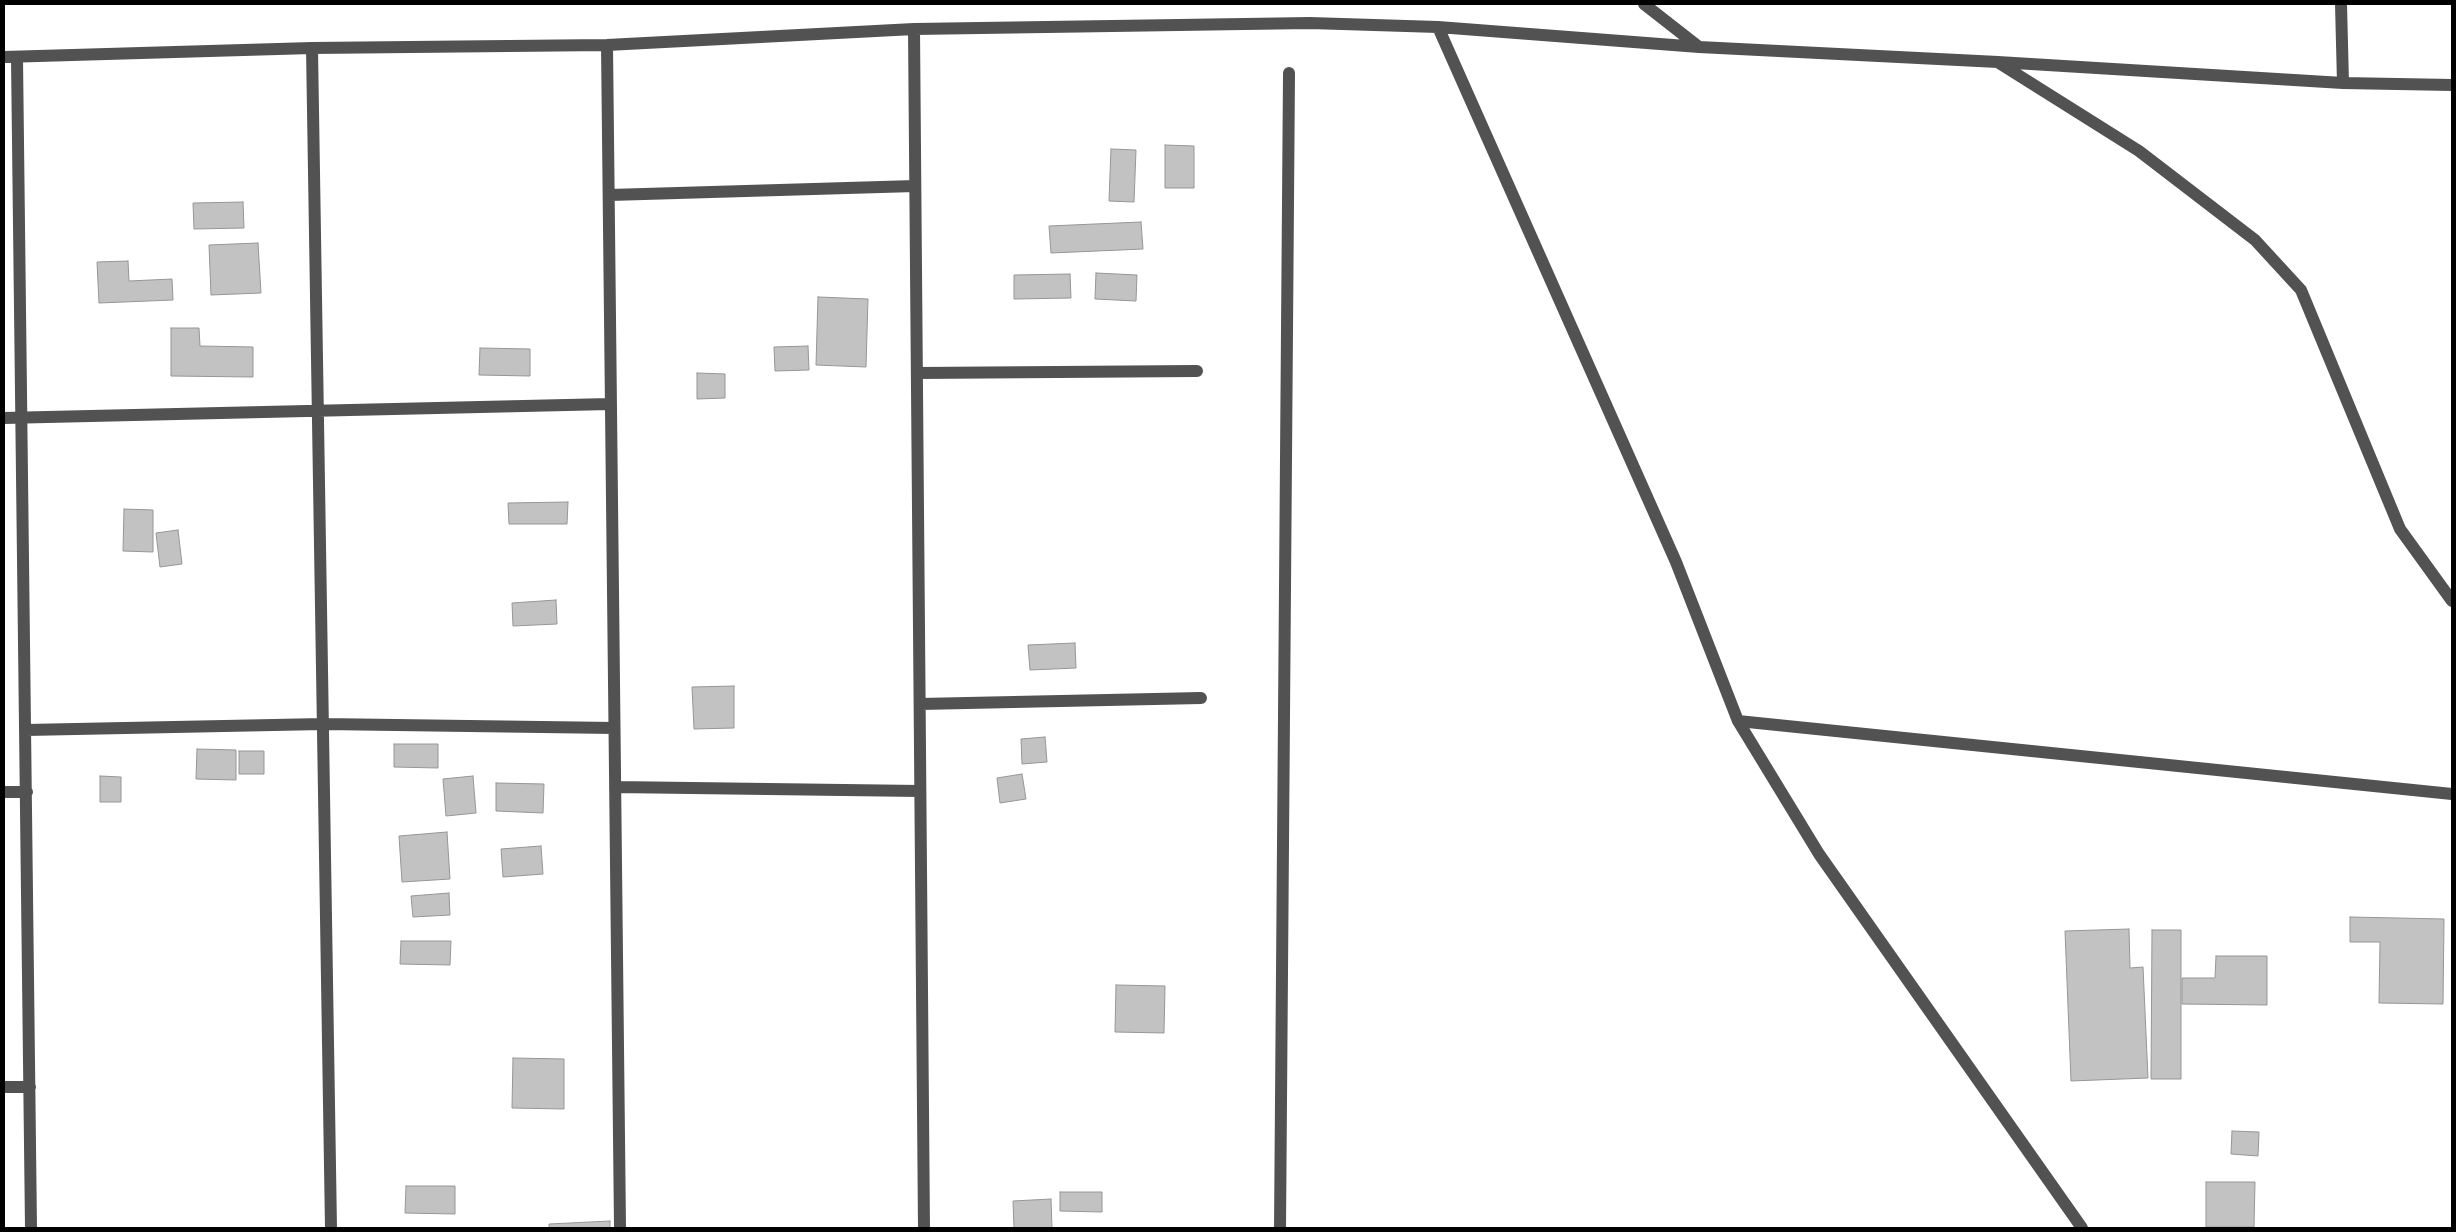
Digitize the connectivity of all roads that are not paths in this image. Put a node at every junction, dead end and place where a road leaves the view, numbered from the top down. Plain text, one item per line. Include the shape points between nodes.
1 (1644, 4) edge
2 (2341, 4) edge
3 (1438, 28) junction
4 (914, 29) junction
5 (607, 45) junction
6 (1698, 47) junction
7 (312, 48) junction
8 (4, 57) edge
9 (17, 58) junction
10 (1998, 62) junction
11 (1289, 73) dead end
12 (2343, 83) junction
13 (2452, 85) edge
14 (915, 186) junction
15 (610, 195) junction
16 (1197, 371) dead end
17 (916, 373) junction
18 (610, 404) junction
19 (318, 411) junction
20 (4, 418) edge
21 (22, 418) junction
22 (2452, 601) edge
23 (1201, 698) dead end
24 (920, 704) junction
25 (1738, 721) junction
26 (323, 724) junction
27 (614, 728) junction
28 (26, 730) junction
29 (615, 787) junction
30 (920, 791) junction
31 (4, 792) edge
32 (27, 792) junction
33 (2452, 794) edge
34 (4, 1087) edge
35 (30, 1087) junction
36 (31, 1228) edge
37 (331, 1228) edge
38 (620, 1228) edge
39 (924, 1228) edge
40 (1280, 1228) edge
41 (2082, 1228) edge

1 - 6 street
2 - 12 street
3 - 4 street via 1310,23
3 - 6 street
3 - 25 street via 1676,562
4 - 5 street
4 - 14 street
5 - 7 street
5 - 15 street
6 - 10 street
7 - 9 street
7 - 19 street
8 - 9 street
9 - 21 street
10 - 12 street
10 - 22 street via 2139,151 2255,240 2302,290 2400,529
11 - 40 street
12 - 13 street
14 - 15 street
14 - 17 street
15 - 18 street
16 - 17 street
17 - 24 street
18 - 19 street
18 - 27 street
19 - 21 street
19 - 26 street
20 - 21 street
21 - 28 street
23 - 24 street
24 - 30 street
25 - 33 street
25 - 41 street via 1819,854
26 - 27 street
26 - 28 street
26 - 37 street
27 - 29 street
28 - 32 street
29 - 30 street
29 - 38 street
30 - 39 street
31 - 32 street
32 - 35 street
34 - 35 street
35 - 36 street

